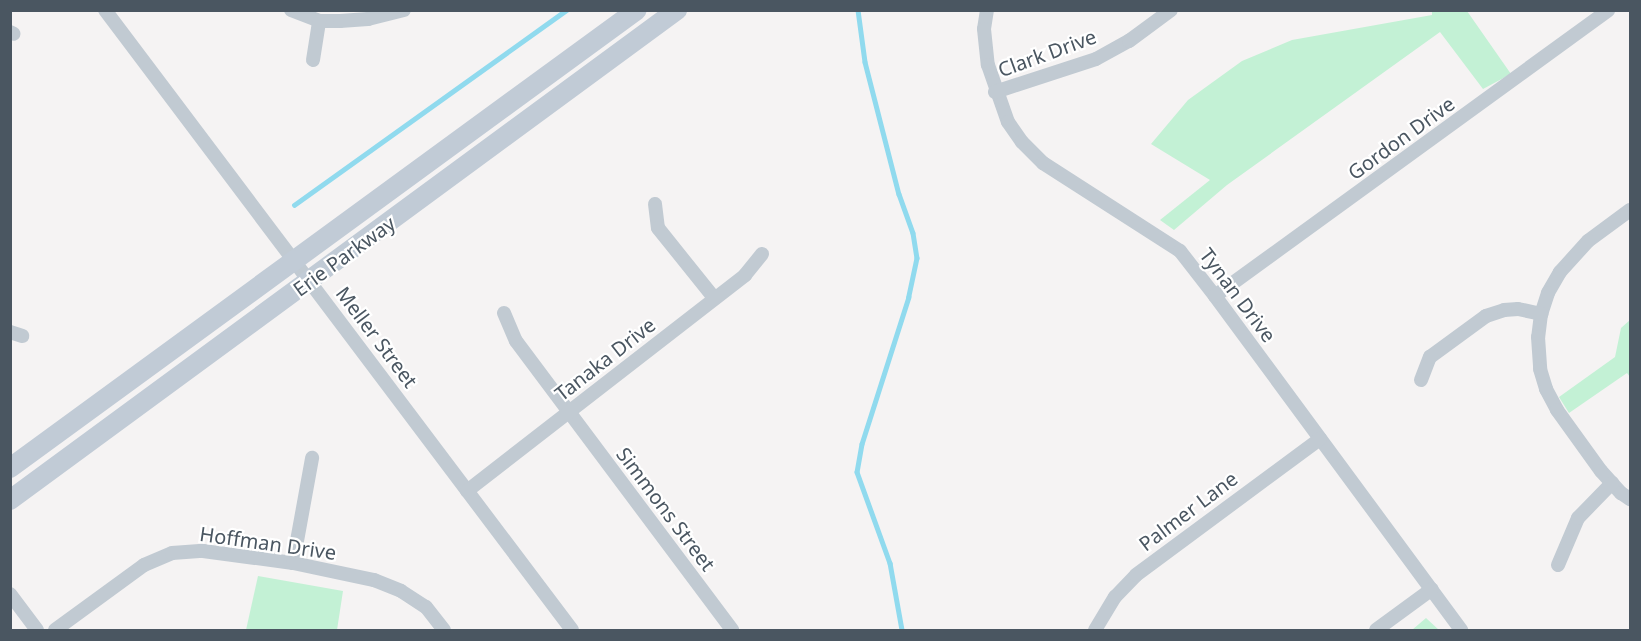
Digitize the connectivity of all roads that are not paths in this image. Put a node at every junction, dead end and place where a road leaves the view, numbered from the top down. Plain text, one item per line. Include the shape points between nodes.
1 (105, 10) edge
2 (291, 10) edge
3 (404, 10) edge
4 (637, 10) edge
5 (678, 10) edge
6 (987, 10) edge
7 (1171, 10) edge
8 (1608, 10) edge
9 (319, 21) junction
10 (313, 60) dead end
11 (995, 92) junction
12 (655, 204) dead end
13 (1630, 210) edge
14 (762, 254) dead end
15 (295, 260) junction
16 (311, 281) junction
17 (1215, 296) junction
18 (714, 298) junction
19 (504, 314) dead end
20 (1541, 314) junction
21 (1421, 380) dead end
22 (569, 412) junction
23 (1320, 439) junction
24 (312, 458) dead end
25 (10, 468) edge
26 (1612, 483) junction
27 (467, 491) junction
28 (1630, 499) edge
29 (10, 500) edge
30 (293, 563) junction
31 (1558, 565) dead end
32 (1432, 589) junction
33 (10, 594) edge
34 (37, 630) edge
35 (55, 630) edge
36 (444, 630) edge
37 (572, 630) edge
38 (732, 630) edge
39 (1095, 630) edge
40 (1376, 630) edge
41 (1461, 630) edge

1 - 15 street, Meller Street
2 - 9 street
3 - 9 street via 368,20
4 - 15 main road, Erie Parkway
5 - 16 main road, Erie Parkway
6 - 11 street, Tynan Drive via 984,29
7 - 11 street, Clark Drive via 1096,59
8 - 17 street, Gordon Drive
9 - 10 street
11 - 17 street, Tynan Drive via 1008,122 1043,163 1180,251
12 - 18 street via 658,228
13 - 20 street via 1588,241 1560,272
14 - 18 street, Tanaka Drive via 745,275
15 - 16 street, Meller Street
15 - 25 main road, Erie Parkway
16 - 27 street, Meller Street
16 - 29 main road, Erie Parkway
17 - 23 street, Tynan Drive
18 - 22 street, Tanaka Drive
19 - 22 street, Simmons Street via 516,341
20 - 21 street via 1518,309 1486,316 1430,357
20 - 26 street via 1540,369 1546,390
22 - 27 street, Tanaka Drive
22 - 38 street, Simmons Street
23 - 32 street, Tynan Drive
23 - 39 street, Palmer Lane via 1136,575 1115,597
24 - 30 street
26 - 28 street
26 - 31 street via 1578,518
27 - 37 street, Meller Street
30 - 35 street, Hoffman Drive via 203,550 172,553 144,565
30 - 36 street, Hoffman Drive via 374,580 401,591 426,607
32 - 40 street
32 - 41 street, Tynan Drive
33 - 34 street

